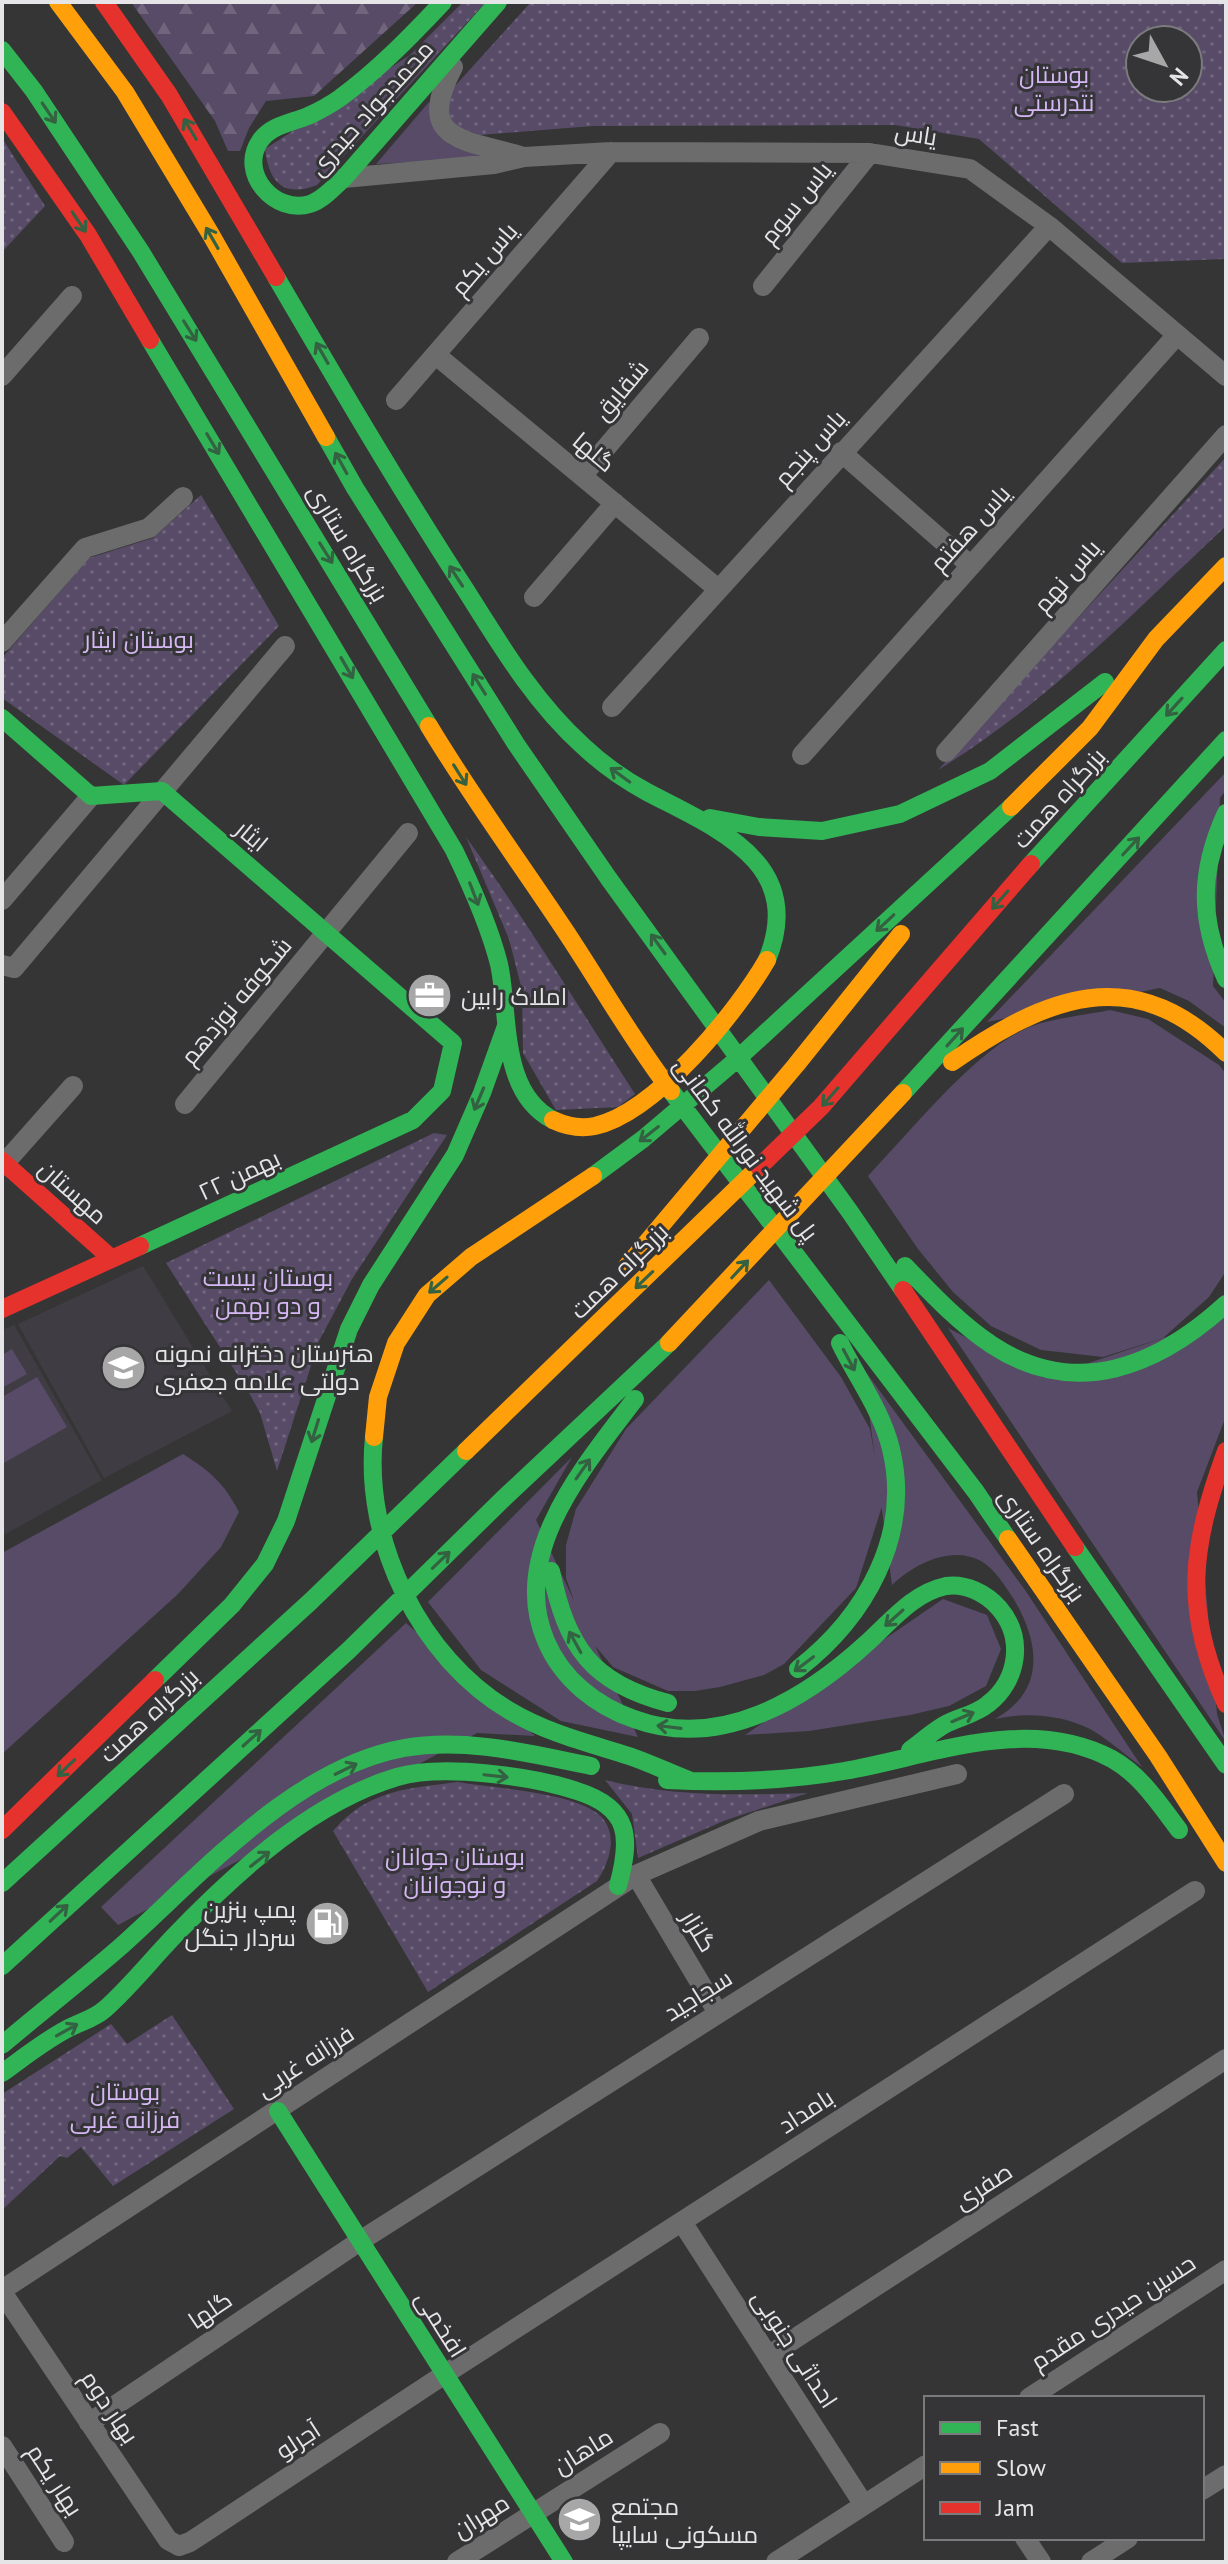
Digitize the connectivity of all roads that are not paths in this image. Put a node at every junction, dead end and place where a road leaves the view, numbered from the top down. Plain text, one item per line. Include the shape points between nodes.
1 (58, 2) edge
2 (104, 2) edge
3 (443, 2) edge
4 (498, 2) edge
5 (470, 34) junction
6 (2, 50) edge
7 (2, 112) edge
8 (611, 152) junction
9 (870, 153) junction
10 (524, 157) junction
11 (344, 178) junction
12 (1049, 226) junction
13 (763, 286) dead end
14 (72, 296) dead end
15 (1177, 335) junction
16 (699, 338) dead end
17 (436, 355) junction
18 (2, 376) edge
19 (1226, 376) edge
20 (396, 400) dead end
21 (1226, 435) edge
22 (841, 452) junction
23 (582, 476) junction
24 (183, 497) dead end
25 (615, 503) junction
26 (971, 566) junction
27 (1226, 566) edge
28 (718, 589) junction
29 (534, 597) dead end
30 (2, 642) edge
31 (285, 646) dead end
32 (1149, 648) junction
33 (1226, 650) edge
34 (612, 707) dead end
35 (2, 718) edge
36 (1226, 740) edge
37 (946, 752) dead end
38 (802, 755) dead end
39 (162, 791) junction
40 (91, 796) junction
41 (1226, 813) edge
42 (687, 814) junction
43 (983, 832) junction
44 (408, 833) dead end
45 (2, 900) edge
46 (328, 932) junction
47 (2, 965) edge
48 (1226, 979) edge
49 (704, 1007) joint
50 (506, 1026) junction
51 (453, 1043) joint
52 (1226, 1053) edge
53 (650, 1063) joint
54 (73, 1086) dead end
55 (895, 1103) junction
56 (185, 1104) dead end
57 (3, 1163) edge
58 (850, 1212) junction
59 (112, 1259) junction
60 (804, 1264) junction
61 (1226, 1304) edge
62 (2, 1309) edge
63 (687, 1326) junction
64 (489, 1430) junction
65 (1226, 1451) edge
66 (562, 1504) junction
67 (778, 1680) dead end
68 (684, 1704) dead end
69 (1226, 1704) edge
70 (898, 1759) junction
71 (1226, 1765) edge
72 (957, 1774) dead end
73 (691, 1781) junction
74 (1064, 1794) dead end
75 (2, 1830) edge
76 (1226, 1863) edge
77 (1226, 1874) edge
78 (627, 1881) junction
79 (2, 1883) edge
80 (1195, 1891) dead end
81 (2, 1966) edge
82 (718, 2013) junction
83 (2, 2045) edge
84 (1226, 2059) edge
85 (2, 2073) edge
86 (278, 2111) junction
87 (682, 2222) junction
88 (360, 2241) junction
89 (1226, 2270) edge
90 (2, 2291) edge
91 (768, 2356) junction
92 (445, 2374) junction
93 (1032, 2396) edge
94 (89, 2423) junction
95 (660, 2433) dead end
96 (2, 2446) edge
97 (924, 2466) edge
98 (1226, 2475) edge
99 (1204, 2489) edge
100 (864, 2505) junction
101 (533, 2514) junction
102 (1026, 2540) edge
103 (1125, 2540) edge
104 (64, 2542) dead end
105 (179, 2546) joint
106 (457, 2562) edge
107 (564, 2562) edge
108 (776, 2562) edge
109 (1041, 2562) edge
110 (1091, 2562) edge

49 -> 1 main road, بزرگراه ستاری via 516,744 355,488 125,92
42 -> 2 main road via 623,779 562,726 525,680 421,522 161,81
3 - 11 main road, محمدجواد حیدری via 375,72 337,101 266,133 253,158 259,186 281,203 310,204
4 - 5 main road, محمدجواد حیدری
5 - 10 street via 440,92 437,109 445,129 455,137
5 - 11 main road, محمدجواد حیدری
6 -> 53 main road, بزرگراه ستاری via 141,252 463,782
7 -> 50 main road via 94,245 454,850 499,967
8 - 9 street, یاس
8 - 10 street, یاس
8 - 17 street, یاس یکم
9 - 12 street, یاس via 970,169
9 - 13 street, یاس سوم
10 - 11 street
12 - 15 street, یاس
12 - 22 street, یاس پنجم
14 - 18 street
15 - 19 street, یاس
15 - 26 street, یاس هفتم
16 - 23 street, شقایق
17 - 20 street, یاس یکم
17 - 23 street, گلها
21 - 37 street, یاس نهم
22 - 26 street
22 - 28 street, یاس پنجم
23 - 25 street, گلها
24 - 30 street via 149,528 85,548
25 - 28 street, گلها
25 - 29 street
26 - 38 street, یاس هفتم
27 - 32 main road
28 - 34 street, یاس پنجم
31 - 39 street
32 - 42 main road via 990,771 900,814 822,831
32 - 43 main road via 1091,727
33 -> 64 main road, بزرگراه همت via 1035,859 821,1107
35 - 40 main road
55 -> 36 main road
39 - 40 main road
39 - 46 main road, ایثار
39 - 47 street via 14,968
40 - 45 street
41 - 48 main road via 1206,865 1204,899 1208,932
42 - 50 main road via 730,835 757,858 772,890 776,927 767,959 721,1026 691,1059 614,1119 574,1127 550,1120 527,1098
43 - 64 main road via 796,1065
43 -> 73 main road via 652,1132 429,1292 387,1362 378,1400 373,1483 380,1521 418,1620 449,1661 494,1701 571,1740
44 - 46 street, شکوفه نوزدهم
46 - 51 main road, ایثار
46 - 56 street, شکوفه نوزدهم
49 - 58 main road, پل شهید نورالله کمانی
50 -> 75 main road via 455,1155 371,1285 349,1329 286,1521 265,1564 232,1605
51 - 59 main road, ۲۲ بهمن via 442,1091 413,1120
52 - 55 main road via 1202,1030 1139,1000 1106,995 1068,999 1029,1013 987,1038
53 - 60 main road, پل شهید نورالله کمانی
54 - 57 street
63 -> 55 main road
57 - 59 main road, مهستان
58 - 61 main road via 982,1338 1037,1365 1105,1372 1146,1362 1184,1340
58 - 71 main road, بزرگراه ستاری
59 - 62 main road, ۲۲ بهمن
60 -> 67 main road via 891,1447 896,1496 889,1543 866,1595 820,1650
60 - 76 main road, بزرگراه ستاری via 976,1492
66 -> 63 main road
81 -> 63 main road via 349,1650
64 - 79 main road, بزرگراه همت
65 - 69 main road via 1200,1543 1197,1578 1205,1656
68 -> 66 main road via 634,1695 575,1647 551,1571
70 -> 66 main road via 942,1726 985,1707 1007,1683 1017,1655 1013,1628 994,1603 963,1584 936,1589 785,1705 721,1726 654,1726 602,1707 560,1666 541,1635 532,1594 538,1560
70 - 73 main road via 779,1779
70 - 77 main road via 1030,1737 1090,1749 1134,1774 1193,1847
72 - 78 street, فرزانه غربی via 759,1821
83 -> 73 main road via 246,1836 311,1787 379,1754 452,1744
74 - 82 street, سجاجید
78 - 82 street, گلزار
85 -> 78 main road via 64,2030 102,2012 185,1925 310,1819 399,1777 440,1772 498,1777 601,1800 617,1812 628,1834
78 - 86 street, فرزانه غربی
80 - 87 street, بامداد
82 - 88 street, سجاجید
84 - 91 street, صفری
86 - 88 main road, افخمی
86 - 90 street, فرزانه غربی
87 - 91 street, احداثی جنوبی
87 - 92 street, بامداد
88 - 92 main road, افخمی
88 - 94 street, گلها
89 - 93 street, حسین حیدری مقدم
90 - 94 street, بهار دوم
91 - 100 street, احداثی جنوبی
92 - 101 main road, افخمی
92 - 105 street, آجرلو
94 - 105 street, بهار دوم via 168,2540
95 - 101 street, ماهان
96 - 104 street, بهار یکم
97 - 100 street
98 - 99 street
100 - 108 street
101 - 106 street, مهران
101 - 107 main road, افخمی
102 - 109 street
103 - 110 street

